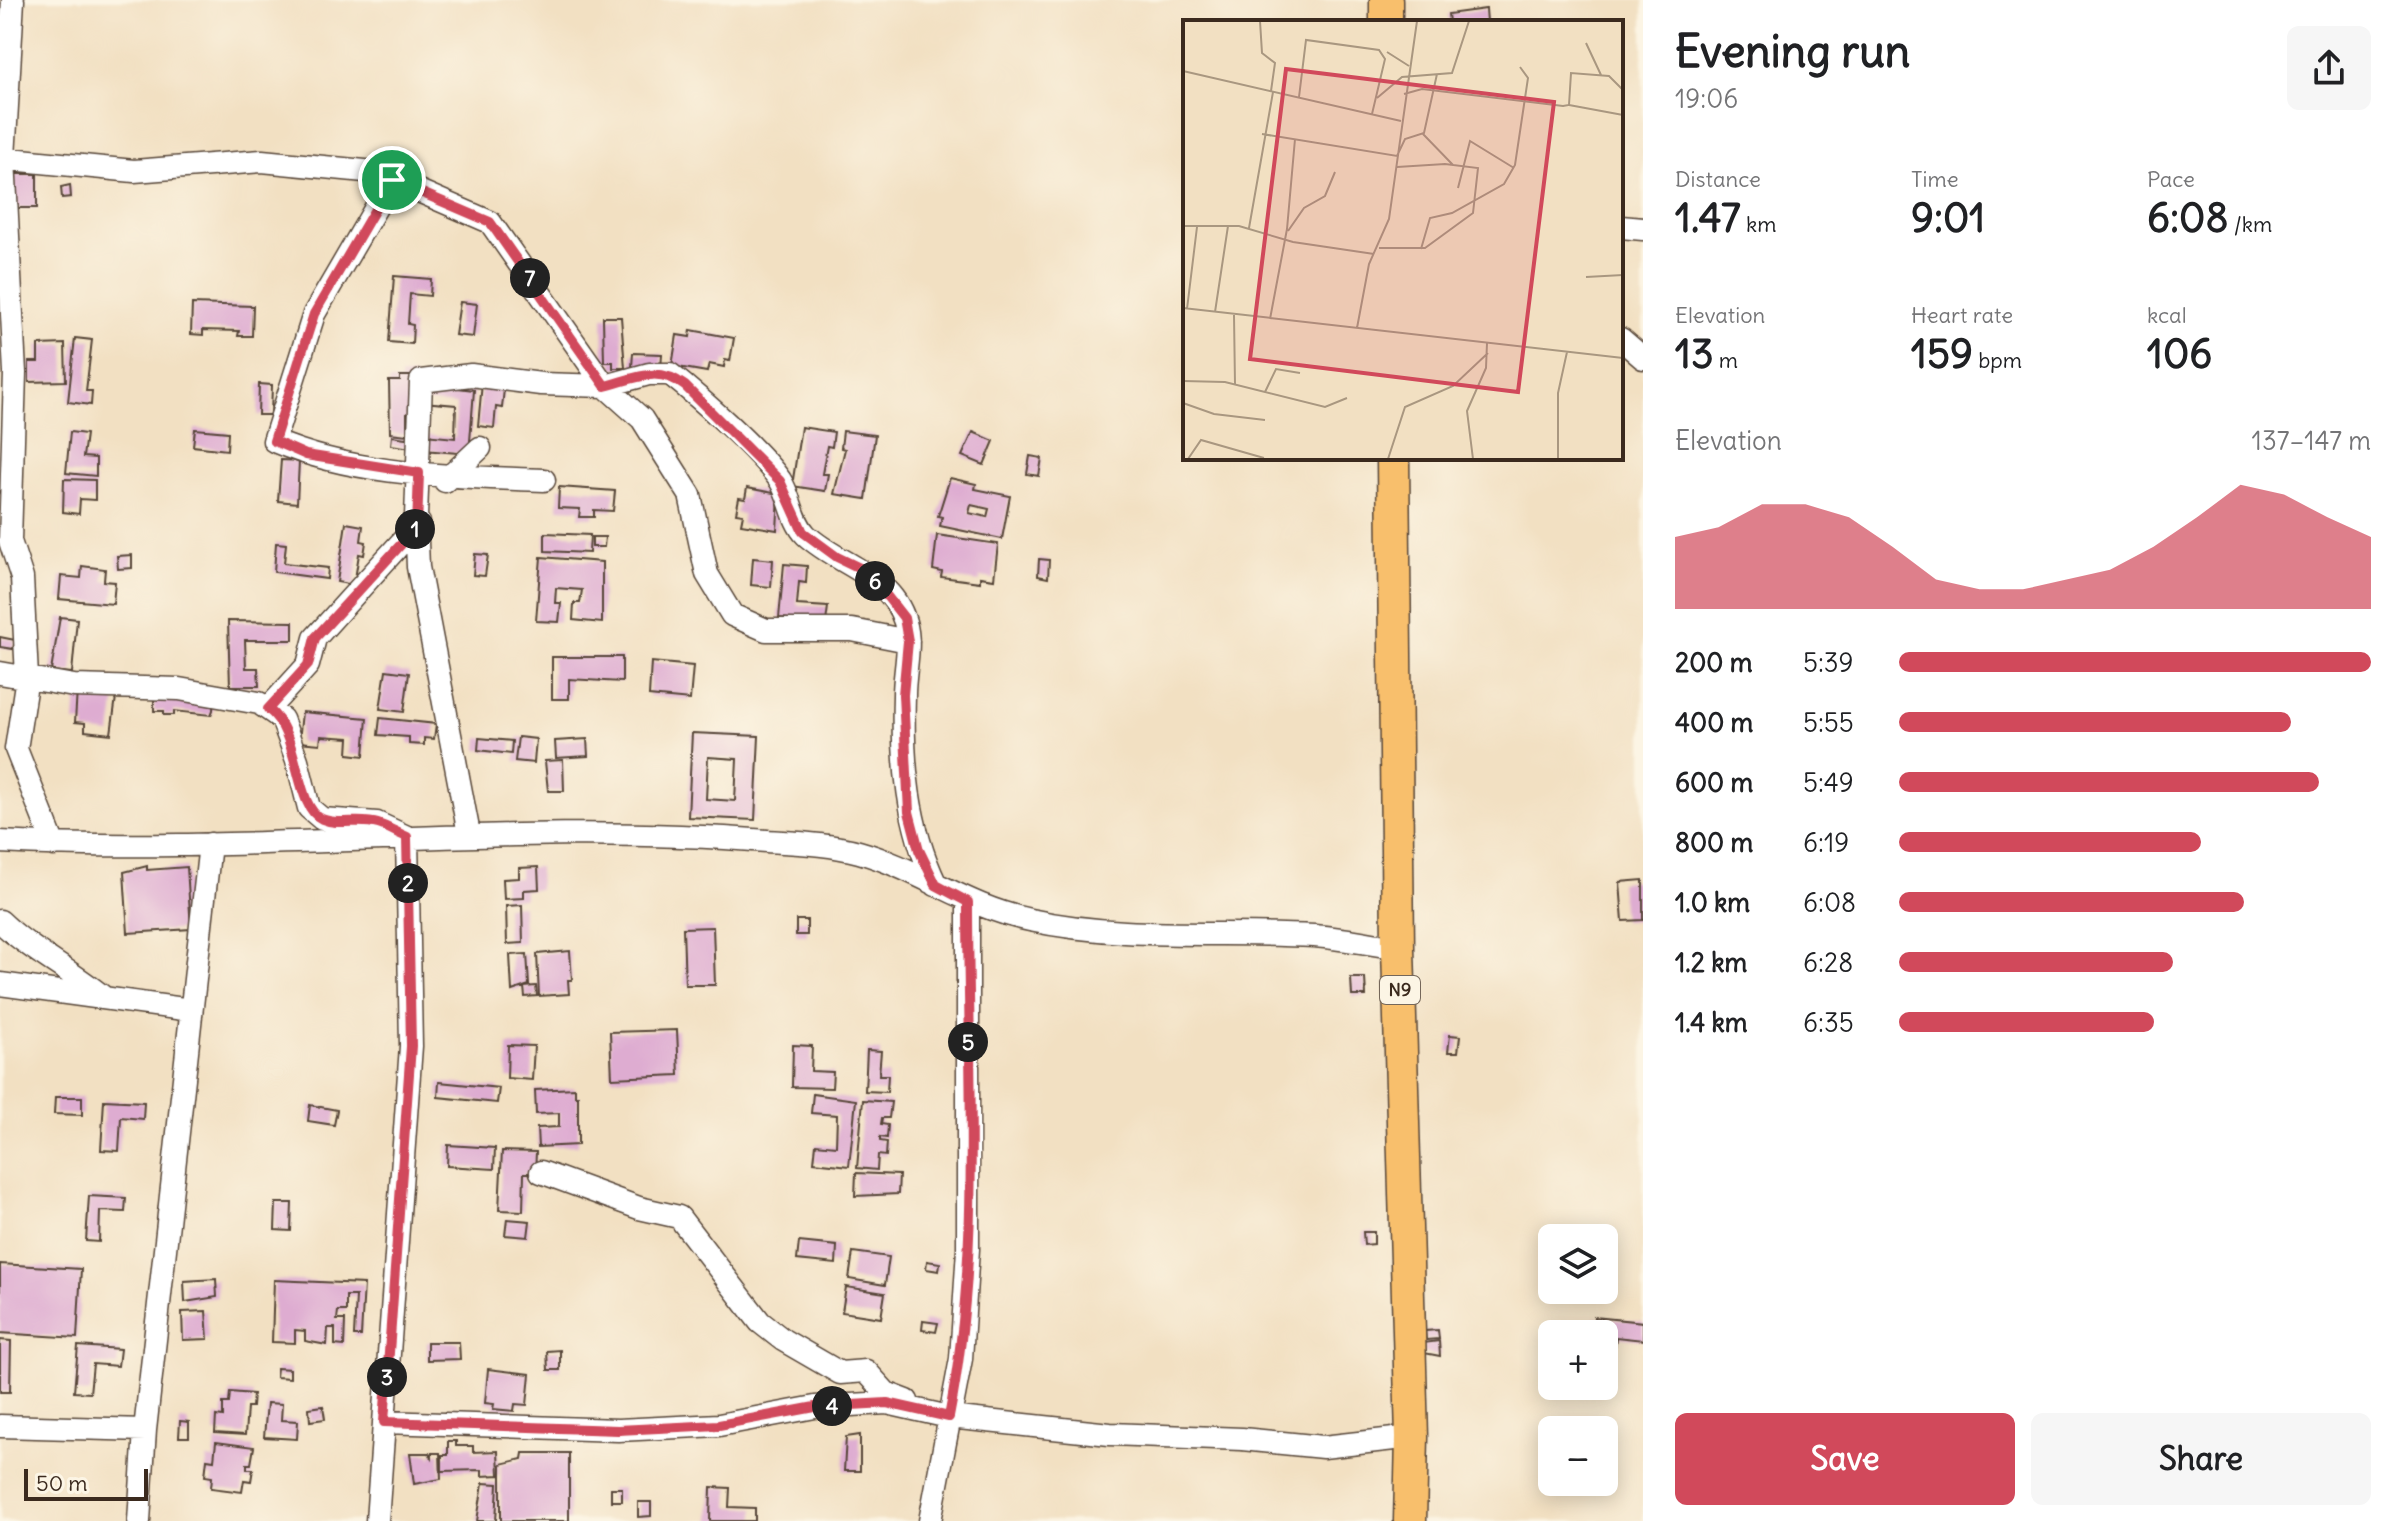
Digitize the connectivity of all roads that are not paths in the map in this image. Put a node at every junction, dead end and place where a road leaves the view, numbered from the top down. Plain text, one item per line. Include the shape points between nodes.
1 (13, 0) edge
2 (2, 158) edge
3 (392, 180) junction
4 (1623, 227) edge
5 (1643, 229) edge
6 (1623, 341) edge
7 (1643, 358) edge
8 (605, 386) junction
9 (480, 448) dead end
10 (1393, 460) edge
11 (419, 473) junction
12 (451, 476) junction
13 (544, 480) dead end
14 (417, 527) junction
15 (908, 641) junction
16 (0, 673) edge
17 (27, 677) junction
18 (268, 709) junction
19 (469, 834) junction
20 (407, 837) junction
21 (0, 842) edge
22 (210, 844) junction
23 (54, 845) junction
24 (936, 885) junction
25 (968, 902) junction
26 (0, 921) edge
27 (1398, 948) junction
28 (0, 984) edge
29 (103, 997) junction
30 (191, 1010) junction
31 (541, 1172) dead end
32 (949, 1417) junction
33 (384, 1422) junction
34 (0, 1426) edge
35 (145, 1430) junction
36 (1412, 1437) junction
37 (139, 1521) edge
38 (377, 1521) edge
39 (930, 1521) edge
40 (1410, 1521) edge

1 - 2 street
2 - 3 street via 134,171 262,161 375,172
2 - 17 street via 15,373 10,541 22,578
3 - 8 street via 490,222
3 - 11 street via 314,314 274,441 321,458
4 - 5 street
6 - 7 street
8 - 11 street via 471,375 421,381
8 - 15 street via 659,374 670,374 685,386 780,481 803,532 868,572 904,618
8 - 15 street via 642,419 690,495 707,574 732,615 766,630 852,630
9 - 12 street
10 - 27 highway, N9
11 - 12 street
11 - 14 street
12 - 13 street
12 - 14 street via 433,492
14 - 18 street via 315,638 308,665
14 - 19 street via 418,567
15 - 24 street via 903,695 909,812
16 - 17 street
17 - 18 street via 74,686 179,689
17 - 23 street via 16,749
18 - 20 street via 282,719 309,808 322,819 377,823
19 - 20 street
19 - 24 street via 642,835 819,845 859,852
20 - 22 street
20 - 33 street via 411,1046
21 - 23 street
22 - 23 street
22 - 30 street
24 - 25 street
25 - 27 street via 1030,920 1091,929 1316,936
25 - 32 street via 968,1249 961,1359
26 - 29 street
27 - 36 highway, N9
28 - 29 street
29 - 30 street
30 - 35 street
31 - 32 street via 626,1204 679,1217 760,1322 783,1340 840,1373 866,1371 886,1393
32 - 33 street via 887,1403 815,1407 719,1425 618,1430
32 - 36 street via 1110,1434 1323,1447
32 - 39 street
33 - 38 street
34 - 35 street
35 - 37 street
36 - 40 highway, N9

